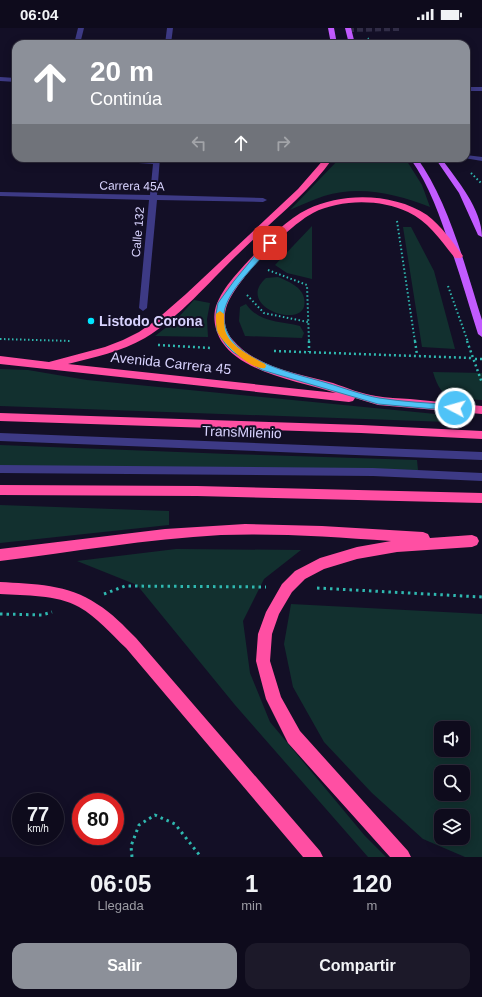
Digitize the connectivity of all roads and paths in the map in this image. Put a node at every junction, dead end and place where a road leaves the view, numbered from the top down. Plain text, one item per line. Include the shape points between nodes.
1 (81, 28) edge
2 (170, 28) edge
3 (331, 28) edge
4 (348, 28) edge
5 (78, 40) edge
6 (168, 40) edge
7 (333, 40) edge
8 (351, 40) edge
9 (0, 80) edge
10 (12, 80) edge
11 (470, 89) edge
12 (482, 89) edge
13 (470, 157) edge
14 (482, 159) edge
15 (157, 162) edge
16 (326, 162) edge
17 (417, 162) edge
18 (441, 162) edge
19 (0, 194) edge
20 (153, 198) junction
21 (263, 200) dead end
22 (397, 219) dead end
23 (482, 235) edge
24 (458, 256) junction
25 (268, 270) dead end
26 (448, 286) dead end
27 (246, 294) dead end
28 (143, 308) dead end
29 (308, 322) junction
30 (482, 334) edge
31 (309, 352) dead end
32 (418, 355) dead end
33 (475, 359) dead end
34 (482, 359) edge
35 (0, 360) edge
36 (45, 365) junction
37 (482, 383) edge
38 (378, 401) junction
39 (482, 410) edge
40 (0, 417) edge
41 (482, 435) edge
42 (0, 436) edge
43 (482, 456) edge
44 (0, 469) edge
45 (482, 477) edge
46 (0, 490) edge
47 (482, 498) edge
48 (477, 541) edge
49 (0, 555) edge
50 (124, 586) dead end
51 (246, 587) dead end
52 (0, 588) edge
53 (334, 589) dead end
54 (482, 597) edge
55 (0, 614) edge
56 (42, 615) dead end
57 (132, 857) edge
58 (202, 857) edge
59 (314, 857) edge
60 (402, 857) edge

1 - 5 street
2 - 6 street
3 - 7 main road
4 - 8 main road
9 - 10 street
11 - 12 street
13 - 14 street
15 - 20 street, Calle 132
16 - 36 highway via 315,176 162,321 142,335 117,347
17 - 24 main road via 435,194
18 - 23 main road via 471,207
19 - 20 street, Carrera 45A
20 - 21 street, Carrera 45A
20 - 28 street, Calle 132
22 - 32 path
24 - 30 main road
24 - 38 highway via 423,217 410,210 379,202 346,200 309,211 295,220 270,243 236,282 222,303 221,331 241,354 264,368
25 - 29 path via 307,285
26 - 37 path, bridge
27 - 29 path via 264,313
29 - 31 path
33 - 34 path
35 - 36 highway, Avenida Carrera 45
36 - 38 highway, Avenida Carrera 45
38 - 39 highway, Avenida Carrera 45
40 - 41 highway
42 - 43 street, TransMilenio
44 - 45 street via 373,472
46 - 47 highway via 197,491
48 - 49 highway via 221,530
48 - 60 highway via 397,546 356,553 320,564 300,575 287,588 273,612 265,634 263,661 274,699 294,737
50 - 51 path
52 - 59 highway via 62,594 77,599 114,627 131,643
53 - 54 path
55 - 56 path
57 - 58 path via 131,846 139,825 155,815 175,824

